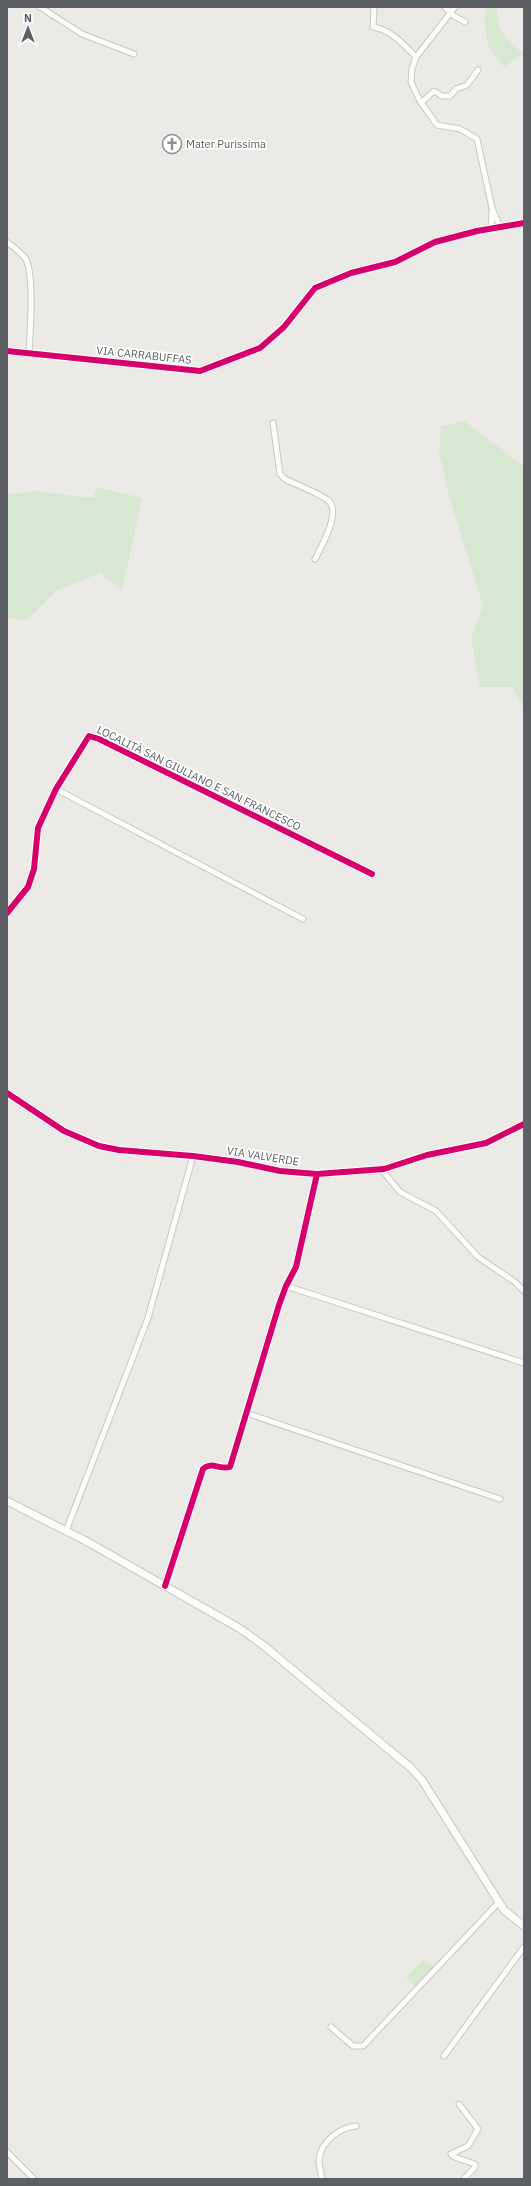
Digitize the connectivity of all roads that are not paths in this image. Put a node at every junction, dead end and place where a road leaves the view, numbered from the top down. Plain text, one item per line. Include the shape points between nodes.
1 (40, 7) edge
2 (374, 7) edge
3 (445, 7) edge
4 (455, 7) edge
5 (450, 14) junction
6 (464, 22) dead end
7 (134, 54) dead end
8 (416, 58) junction
9 (478, 70) dead end
10 (421, 103) junction
11 (492, 208) junction
12 (524, 223) edge
13 (500, 227) junction
14 (491, 229) junction
15 (7, 242) edge
16 (7, 351) edge
17 (29, 353) junction
18 (273, 423) dead end
19 (315, 559) dead end
20 (56, 789) junction
21 (372, 874) dead end
22 (7, 913) edge
23 (303, 919) dead end
24 (7, 1093) edge
25 (524, 1124) edge
26 (193, 1156) junction
27 (382, 1170) junction
28 (317, 1174) junction
29 (286, 1286) junction
30 (524, 1291) edge
31 (524, 1363) edge
32 (246, 1413) junction
33 (500, 1499) dead end
34 (7, 1501) edge
35 (66, 1531) junction
36 (165, 1586) junction
37 (499, 1902) junction
38 (524, 1926) edge
39 (524, 1947) edge
40 (331, 2028) dead end
41 (444, 2056) dead end
42 (459, 2104) dead end
43 (356, 2126) dead end
44 (7, 2152) edge
45 (34, 2179) edge
46 (322, 2179) edge
47 (464, 2179) edge

1 - 7 street via 82,34
2 - 8 street via 373,27 388,32 401,41
3 - 5 street
4 - 5 street
5 - 6 street
5 - 8 street
8 - 10 street via 411,82
9 - 10 street via 467,85 456,89 450,96 442,96 434,91
10 - 11 street via 437,125 460,129 477,139
11 - 13 street
11 - 14 street
12 - 13 street, VIA CARRABUFFAS
13 - 14 street, VIA CARRABUFFAS
14 - 17 street, VIA CARRABUFFAS via 435,242 395,262 351,273 315,288 284,327 260,348 200,371
15 - 17 street via 29,265
16 - 17 street, VIA CARRABUFFAS
18 - 19 street via 280,474 284,479 329,501 334,509 324,542
20 - 21 street, LOCALITÀ SAN GIULIANO E SAN FRANCESCO via 89,736 106,742
20 - 22 street, LOCALITÀ SAN GIULIANO E SAN FRANCESCO via 38,828 34,868 28,888
20 - 23 street
24 - 26 street, VIA VALVERDE via 64,1131 96,1146
25 - 27 street, VIA VALVERDE via 486,1143 427,1155
26 - 28 street, VIA VALVERDE
26 - 35 street via 148,1318
27 - 28 street, VIA VALVERDE
27 - 30 street via 400,1192 436,1211 478,1257
28 - 29 street via 296,1267
29 - 31 street
29 - 32 street
32 - 33 street
32 - 36 street via 230,1467 211,1465 202,1469
34 - 35 main road
35 - 36 main road
36 - 37 main road via 240,1628 263,1645 411,1768 422,1780
37 - 38 main road via 504,1910
37 - 40 street via 363,2046 353,2046
39 - 41 street
42 - 47 street via 478,2129 468,2146 452,2154 475,2164
43 - 46 street via 341,2129 332,2136 319,2160
44 - 45 street

